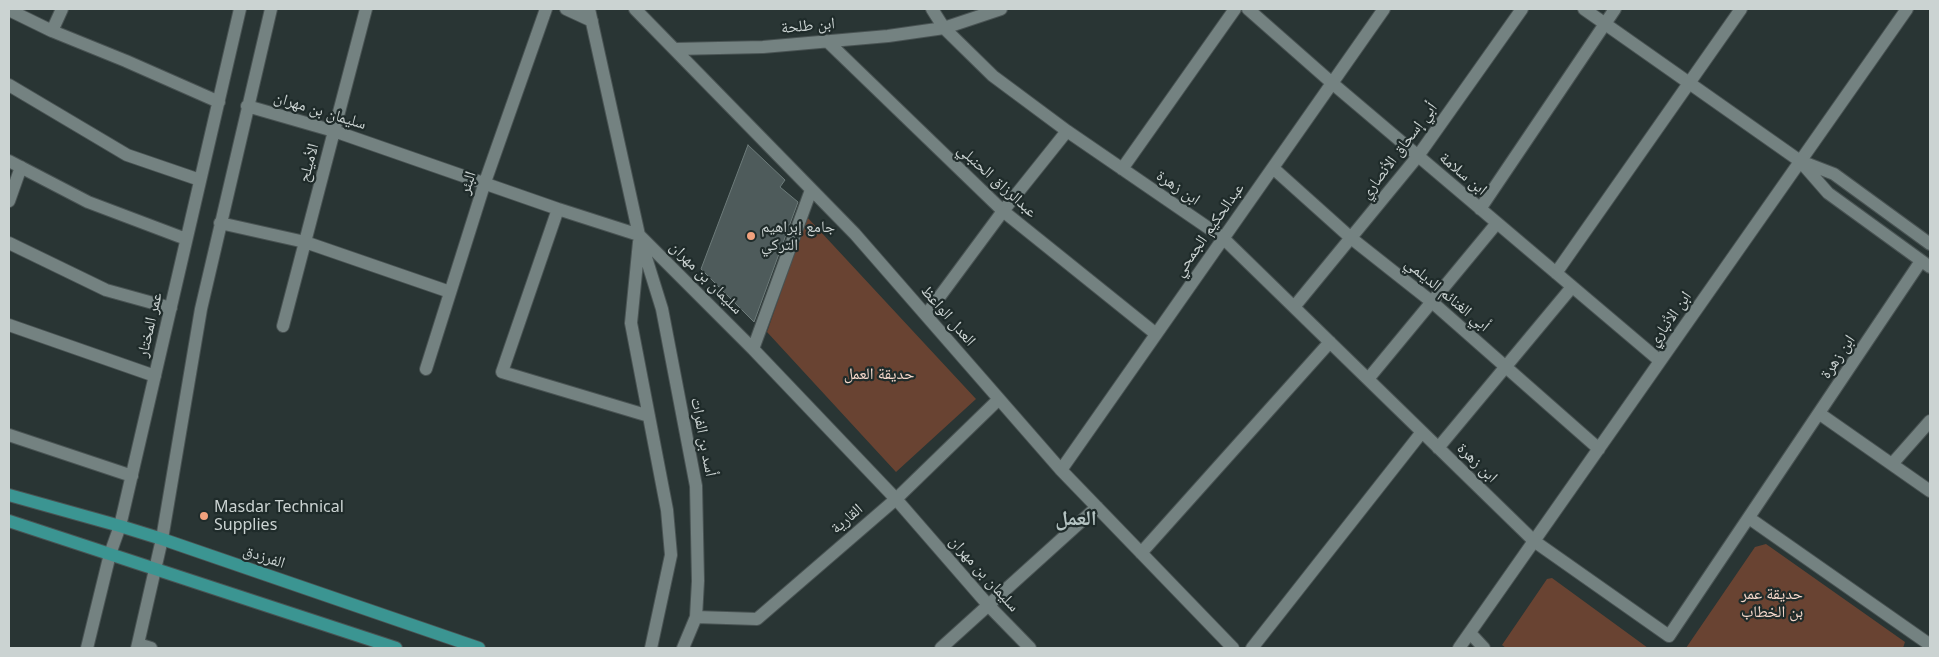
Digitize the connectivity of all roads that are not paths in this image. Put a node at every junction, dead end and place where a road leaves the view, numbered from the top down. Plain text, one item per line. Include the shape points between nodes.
1 (62, 9) edge
2 (240, 9) edge
3 (271, 9) edge
4 (366, 9) edge
5 (546, 9) edge
6 (566, 9) edge
7 (635, 9) edge
8 (932, 9) edge
9 (1001, 9) edge
10 (1235, 9) edge
11 (1248, 9) edge
12 (1384, 9) edge
13 (1522, 9) edge
14 (1584, 9) edge
15 (1615, 9) edge
16 (1741, 9) edge
17 (1907, 9) edge
18 (9, 10) edge
19 (591, 15) edge
20 (1605, 24) junction
21 (944, 28) junction
22 (52, 31) junction
23 (827, 41) junction
24 (674, 48) junction
25 (1689, 83) junction
26 (1332, 84) junction
27 (9, 85) edge
28 (219, 102) junction
29 (247, 106) junction
30 (334, 131) junction
31 (1067, 131) junction
32 (1418, 156) junction
33 (9, 161) edge
34 (1800, 161) junction
35 (21, 167) junction
36 (1273, 168) junction
37 (1122, 169) junction
38 (200, 180) junction
39 (486, 182) junction
40 (810, 190) junction
41 (9, 200) edge
42 (558, 209) junction
43 (1480, 209) junction
44 (1003, 211) junction
45 (220, 223) junction
46 (1497, 223) junction
47 (639, 235) junction
48 (1223, 238) junction
49 (1351, 238) junction
50 (186, 240) junction
51 (305, 242) junction
52 (9, 243) edge
53 (1930, 244) edge
54 (1926, 264) edge
55 (1556, 273) junction
56 (1572, 287) junction
57 (450, 292) junction
58 (1432, 302) junction
59 (1294, 307) junction
60 (171, 308) junction
61 (926, 315) junction
62 (9, 325) edge
63 (283, 326) dead end
64 (1156, 334) junction
65 (1330, 342) junction
66 (753, 349) junction
67 (1660, 361) junction
68 (1506, 366) junction
69 (426, 369) dead end
70 (155, 376) junction
71 (1368, 379) junction
72 (999, 399) junction
73 (1820, 414) junction
74 (649, 416) junction
75 (1930, 421) edge
76 (1422, 432) junction
77 (9, 435) edge
78 (1438, 448) junction
79 (1599, 449) junction
80 (1892, 464) junction
81 (1061, 470) junction
82 (132, 476) junction
83 (1930, 491) edge
84 (9, 495) edge
85 (896, 498) junction
86 (1097, 508) junction
87 (1749, 518) junction
88 (9, 521) edge
89 (120, 526) junction
90 (162, 539) junction
91 (1534, 541) junction
92 (1141, 553) junction
93 (110, 554) junction
94 (155, 570) junction
95 (989, 606) junction
96 (696, 617) junction
97 (1470, 633) junction
98 (1925, 642) edge
99 (138, 646) edge
100 (87, 648) edge
101 (151, 648) edge
102 (396, 648) edge
103 (479, 648) edge
104 (651, 648) edge
105 (683, 648) edge
106 (941, 648) edge
107 (1030, 648) edge
108 (1233, 648) edge
109 (1252, 648) edge
110 (1459, 648) edge
111 (1484, 648) edge

1 - 22 street
2 - 28 street, عمر المختار
3 - 29 street
4 - 30 street, الأميلح
5 - 39 street, البئر
6 - 19 street
7 - 24 street, العدل الواعظ
8 - 21 street, ابن زهرة
9 - 21 street, ابن طلحة
10 - 37 street
11 - 26 street, ابن سلامة
12 - 26 street, عبدالحكيم الجمحي
13 - 32 street, أبي إسحاق الأنصاري
14 - 20 street
15 - 20 street
16 - 25 street
17 - 34 street, ابن الأنباري
18 - 22 street
19 - 47 street, أسد بن الفرات
20 - 25 street
20 - 43 street
21 - 23 street, ابن طلحة
21 - 31 street, ابن زهرة via 993,76
22 - 28 street
23 - 24 street, ابن طلحة via 763,47
23 - 44 street, عبدالرزاق الحنبلي
24 - 40 street, العدل الواعظ
25 - 34 street
25 - 55 street
26 - 32 street, ابن سلامة
26 - 36 street, عبدالحكيم الجمحي
27 - 38 street via 127,155
28 - 38 street, عمر المختار
29 - 30 street, سليمان بن مهران
29 - 45 street
30 - 39 street, سليمان بن مهران
30 - 51 street, الأميلح
31 - 37 street, ابن زهرة
31 - 44 street
32 - 43 street, ابن سلامة
32 - 49 street, أبي إسحاق الأنصاري
33 - 35 street
34 - 53 street via 1834,174
34 - 54 street via 1828,193
34 - 67 street, ابن الأنباري
35 - 41 street
35 - 50 street via 88,202
36 - 48 street, عبدالحكيم الجمحي
36 - 49 street, أبي الغنائم الديلمي
37 - 48 street, ابن زهرة
38 - 50 street, عمر المختار
39 - 42 street, سليمان بن مهران
39 - 57 street, البئر
40 - 61 street, العدل الواعظ via 855,234
40 - 66 street
42 - 47 street, سليمان بن مهران
42 - 74 street via 502,372
43 - 46 street, ابن سلامة
44 - 61 street
44 - 64 street, عبدالرزاق الحنبلي
45 - 51 street
45 - 90 street via 201,308
46 - 55 street, ابن سلامة
46 - 58 street
47 - 66 street, سليمان بن مهران
47 - 74 street, أسد بن الفرات via 631,323
47 - 96 street, أسد بن الفرات via 662,309 696,486
48 - 59 street, ابن زهرة
48 - 64 street, عبدالحكيم الجمحي
49 - 58 street, أبي الغنائم الديلمي
49 - 59 street, أبي إسحاق الأنصاري
50 - 60 street, عمر المختار
51 - 57 street
51 - 63 street, الأميلح
52 - 60 street via 106,290
54 - 73 street, ابن زهرة
55 - 56 street, ابن سلامة
56 - 67 street, ابن سلامة
56 - 68 street
57 - 69 street, البئر
58 - 68 street, أبي الغنائم الديلمي
58 - 71 street
59 - 65 street, ابن زهرة
60 - 70 street, عمر المختار
61 - 72 street, العدل الواعظ
62 - 70 street
64 - 81 street, عبدالحكيم الجمحي
65 - 71 street, ابن زهرة
65 - 92 street
66 - 85 street, سليمان بن مهران
67 - 79 street, ابن الأنباري
68 - 78 street
68 - 79 street, أبي الغنائم الديلمي
70 - 82 street, عمر المختار
71 - 76 street, ابن زهرة
72 - 81 street, العدل الواعظ
72 - 85 street, القارية
73 - 80 street
73 - 87 street, ابن زهرة
74 - 104 street, أسد بن الفرات via 667,510 671,555
75 - 80 street
76 - 78 street, ابن زهرة
76 - 109 street
77 - 82 street
78 - 91 street, ابن زهرة
79 - 91 street, ابن الأنباري
80 - 83 street
81 - 86 street, العدل الواعظ
82 - 89 street, عمر المختار
84 - 89 main road, الفرزدق
85 - 95 street, سليمان بن مهران
85 - 96 street, القارية via 757,619
86 - 92 street, العدل الواعظ
86 - 95 street
87 - 91 street, ابن زهرة via 1669,636
87 - 98 street
88 - 93 main road
89 - 90 main road, الفرزدق
89 - 93 street, عمر المختار
90 - 94 street
90 - 103 main road, الفرزدق
91 - 97 street, ابن الأنباري
92 - 108 street, العدل الواعظ
93 - 94 main road
93 - 100 street, عمر المختار
94 - 99 street
94 - 102 main road
95 - 106 street
95 - 107 street, سليمان بن مهران
96 - 105 street, أسد بن الفرات
97 - 110 street, ابن الأنباري
97 - 111 street
99 - 101 street

